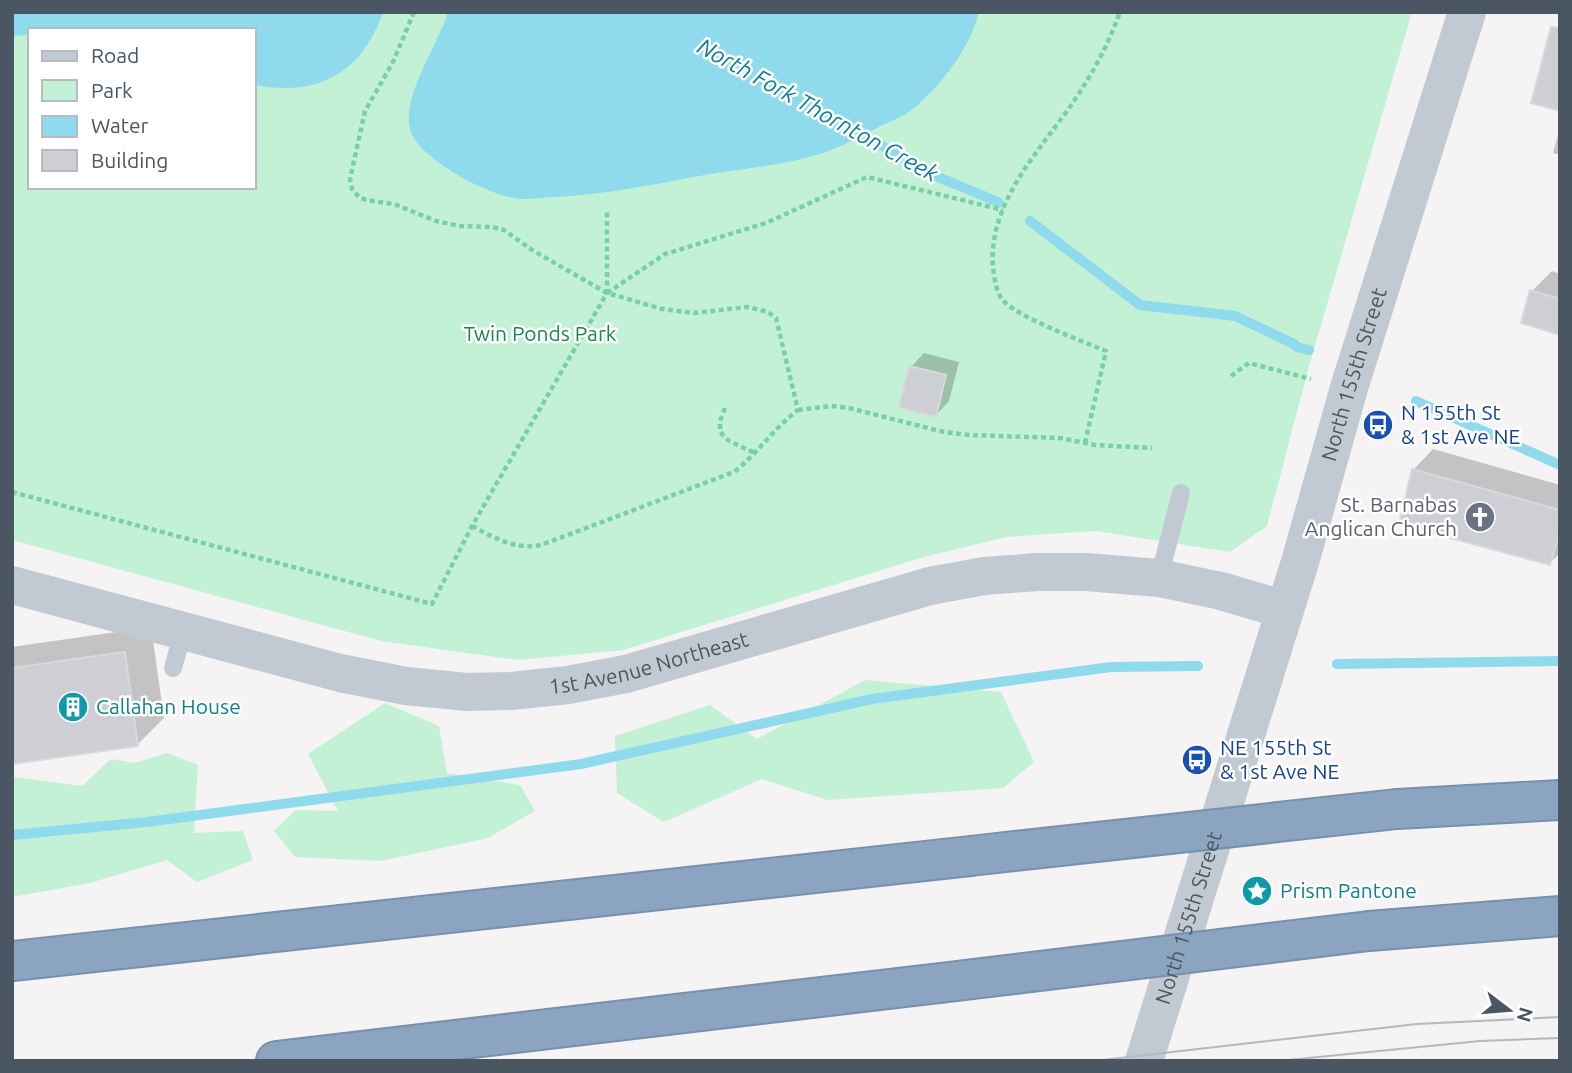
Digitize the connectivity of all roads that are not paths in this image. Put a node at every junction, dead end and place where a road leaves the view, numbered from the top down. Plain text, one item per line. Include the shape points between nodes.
1 (1467, 12) edge
2 (1181, 494) dead end
3 (1158, 578) junction
4 (12, 585) edge
5 (1285, 610) junction
6 (183, 632) junction
7 (173, 668) dead end
8 (1560, 800) edge
9 (1560, 916) edge
10 (12, 961) edge
11 (276, 1061) edge
12 (1144, 1061) edge

1 - 5 street, North 155th Street
2 - 3 lane
3 - 5 street, 1st Avenue Northeast
3 - 6 street, 1st Avenue Northeast via 1086,572 984,576 930,586 626,674 511,691 406,687
4 - 6 street, 1st Avenue Northeast
5 - 12 street, North 155th Street
6 - 7 lane
8 - 10 highway, bridge via 1397,809
9 - 11 highway, bridge via 1368,931

